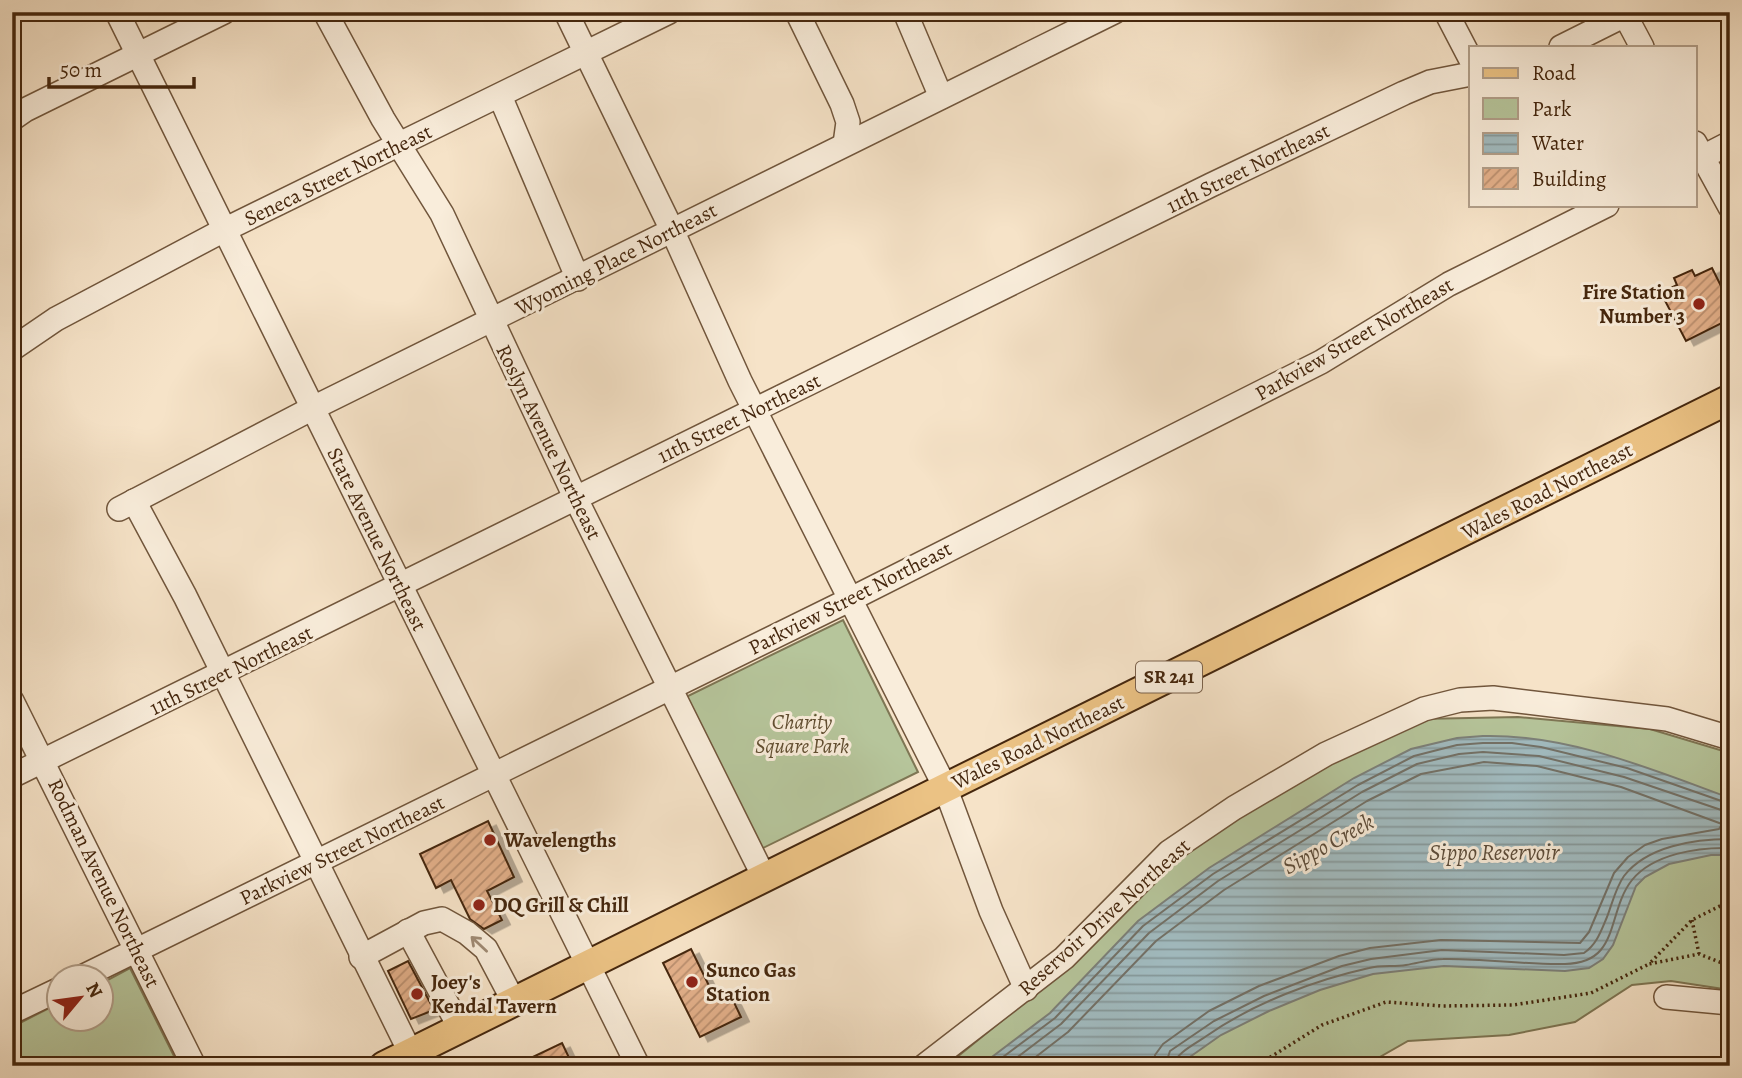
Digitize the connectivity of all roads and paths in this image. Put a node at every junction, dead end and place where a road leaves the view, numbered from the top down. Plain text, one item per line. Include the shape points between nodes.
1 (117, 12) edge
2 (224, 12) edge
3 (325, 12) edge
4 (566, 12) edge
5 (669, 12) edge
6 (797, 12) edge
7 (905, 12) edge
8 (1114, 12) edge
9 (1446, 12) edge
10 (1628, 14) edge
11 (1563, 46) edge
12 (1642, 46) edge
13 (586, 53) junction
14 (137, 55) junction
15 (1469, 56) edge
16 (1469, 74) edge
17 (500, 96) junction
18 (941, 97) junction
19 (12, 119) edge
20 (1730, 143) edge
21 (845, 144) junction
22 (400, 145) junction
23 (1697, 153) edge
24 (1605, 206) edge
25 (1730, 207) edge
26 (224, 230) junction
27 (672, 230) junction
28 (578, 279) junction
29 (491, 322) junction
30 (12, 349) edge
31 (1730, 399) edge
32 (313, 408) junction
33 (755, 410) junction
34 (576, 499) junction
35 (400, 588) junction
36 (849, 600) junction
37 (222, 673) junction
38 (670, 688) junction
39 (12, 701) edge
40 (1726, 732) edge
41 (44, 761) junction
42 (12, 776) edge
43 (494, 776) junction
44 (945, 788) junction
45 (315, 864) junction
46 (764, 877) junction
47 (1730, 901) edge
48 (1692, 920) junction
49 (408, 932) junction
50 (137, 950) junction
51 (1699, 954) junction
52 (361, 957) junction
53 (113, 962) edge
54 (1649, 964) junction
55 (586, 965) junction
56 (1730, 966) edge
57 (1026, 989) junction
58 (46, 996) edge
59 (1666, 997) dead end
60 (513, 1002) junction
61 (1730, 1003) edge
62 (12, 1013) edge
63 (460, 1028) junction
64 (414, 1059) edge
65 (194, 1066) edge
66 (384, 1066) edge
67 (638, 1066) edge
68 (924, 1066) edge
69 (1256, 1066) edge

1 - 14 street, State Avenue Northeast
2 - 14 street
3 - 22 street, Roslyn Avenue Northeast
4 - 13 street
5 - 13 street, Seneca Street Northeast
6 - 21 street via 848,121
7 - 18 street
8 - 18 street, Wyoming Place Northeast
9 - 15 street
10 - 11 street
10 - 12 street
13 - 17 street, Seneca Street Northeast
13 - 27 street
14 - 19 street
14 - 26 street, State Avenue Northeast
16 - 33 street, 11th Street Northeast via 1404,93
17 - 22 street, Seneca Street Northeast
17 - 28 street
18 - 21 street, Wyoming Place Northeast
20 - 23 street
21 - 27 street, Wyoming Place Northeast
22 - 26 street, Seneca Street Northeast
22 - 29 street, Roslyn Avenue Northeast via 442,214
23 - 25 street
24 - 36 street, Parkview Street Northeast via 1449,284 1321,362
26 - 30 street, Seneca Street Northeast via 56,319
26 - 32 street, State Avenue Northeast
27 - 28 street, Wyoming Place Northeast
27 - 33 street
28 - 29 street, Wyoming Place Northeast
29 - 32 street, Wyoming Place Northeast
29 - 34 street, Roslyn Avenue Northeast
31 - 44 main road, Wales Road Northeast / SR 241
32 - 35 street, State Avenue Northeast
32 - 37 street, Wyoming Place Northeast via 126,505
33 - 34 street, 11th Street Northeast
33 - 36 street
34 - 35 street, 11th Street Northeast
34 - 38 street, Roslyn Avenue Northeast
35 - 37 street, 11th Street Northeast
35 - 43 street, State Avenue Northeast
36 - 38 street, Parkview Street Northeast
36 - 44 street
37 - 41 street, 11th Street Northeast
37 - 45 street
38 - 43 street, Parkview Street Northeast
38 - 46 street, Roslyn Avenue Northeast
39 - 41 street, Rodman Avenue Northeast
40 - 57 street, Reservoir Drive Northeast via 1667,719 1493,698 1460,699 1424,709 1298,770 1168,852 1064,958
41 - 42 street, 11th Street Northeast
41 - 50 street, Rodman Avenue Northeast
43 - 45 street, Parkview Street Northeast
43 - 55 street, State Avenue Northeast
44 - 46 main road, Wales Road Northeast / SR 241
44 - 57 street
45 - 50 street, Parkview Street Northeast
45 - 52 street
46 - 55 main road, Wales Road Northeast / SR 241
47 - 48 path
48 - 51 path
48 - 54 path
49 - 52 street
60 -> 49 street via 486,949 467,933 442,919
49 - 63 street
50 - 53 street, Parkview Street Northeast
50 - 65 street, Rodman Avenue Northeast
51 - 54 path
51 - 56 path
52 - 64 street
54 - 69 path via 1591,993 1513,1005 1386,1002 1322,1025
55 - 60 main road, Wales Road Northeast / SR 241
55 - 67 street, State Avenue Northeast
57 - 68 street, Reservoir Drive Northeast
58 - 62 street
59 - 61 street
60 - 63 main road, Wales Road Northeast / SR 241
63 - 64 main road, Wales Road Northeast / SR 241
64 - 66 main road, Wales Road Northeast / SR 241

